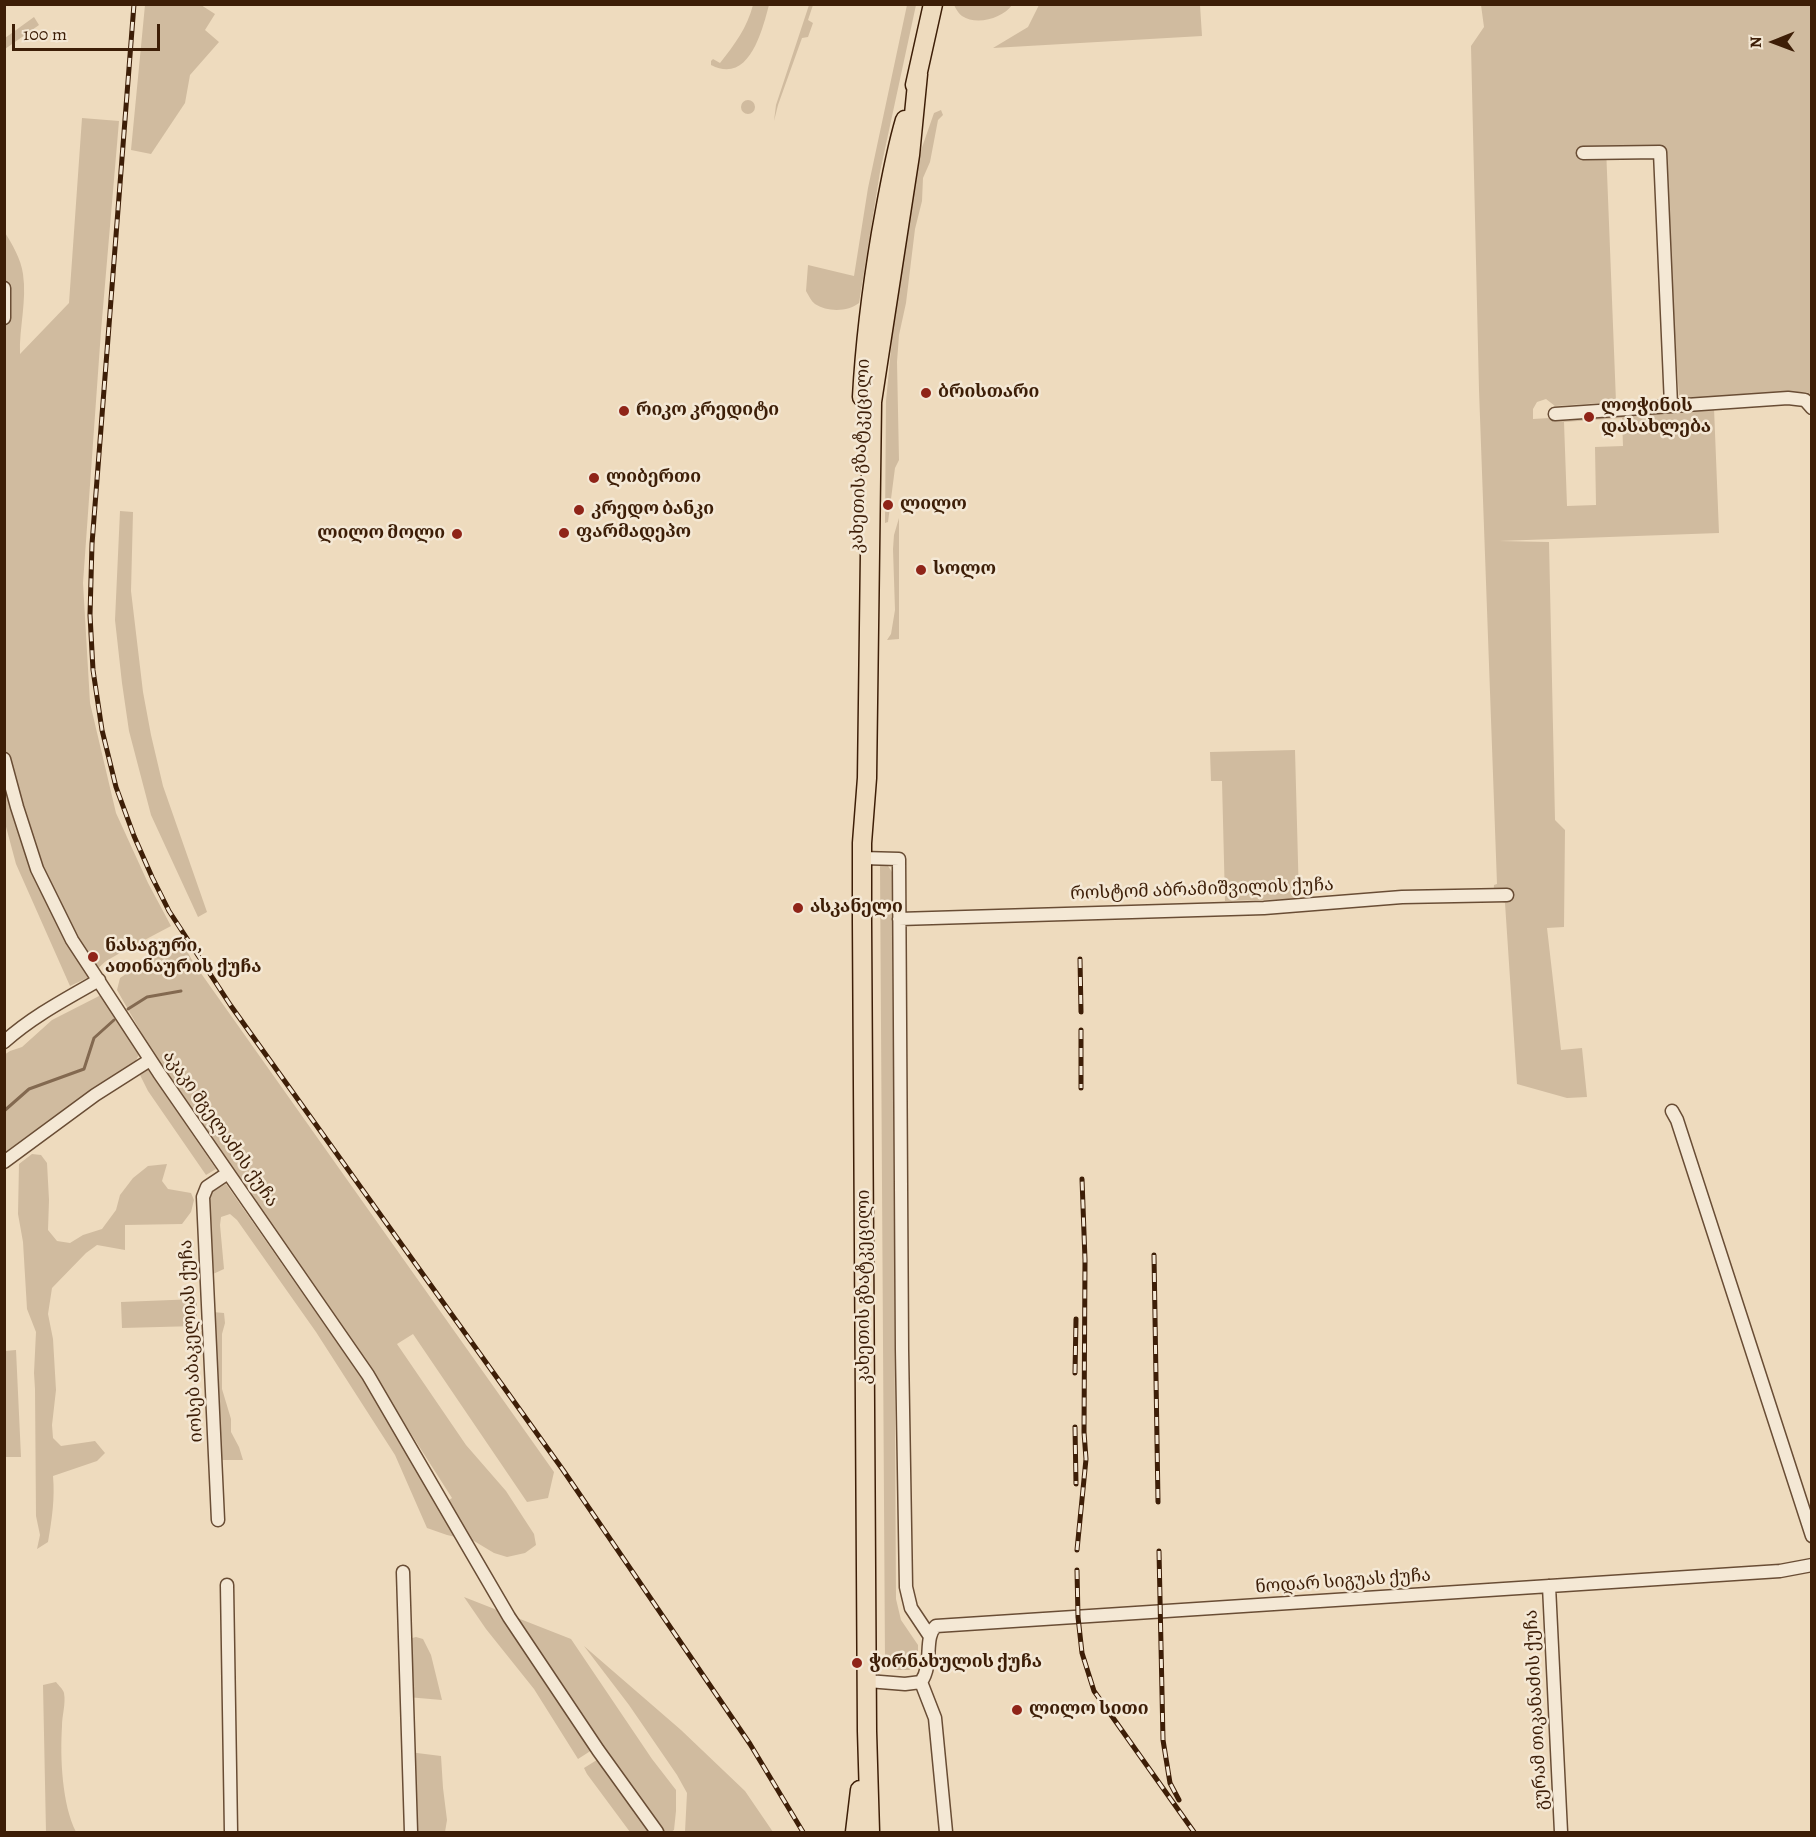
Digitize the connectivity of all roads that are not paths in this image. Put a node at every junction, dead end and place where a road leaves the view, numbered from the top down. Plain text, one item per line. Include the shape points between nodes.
1 (933, 4) edge
2 (1583, 153) dead end
3 (4, 288) edge
4 (4, 318) edge
5 (1671, 405) junction
6 (1812, 408) edge
7 (1555, 414) dead end
8 (4, 759) edge
9 (862, 851) junction
10 (1507, 895) dead end
11 (899, 919) junction
12 (99, 980) junction
13 (4, 1042) edge
14 (150, 1060) junction
15 (1672, 1111) dead end
16 (4, 1162) edge
17 (228, 1173) junction
18 (218, 1521) dead end
19 (1812, 1536) edge
20 (1812, 1565) edge
21 (403, 1572) dead end
22 (227, 1585) dead end
23 (1549, 1586) junction
24 (929, 1635) junction
25 (868, 1681) junction
26 (921, 1682) junction
27 (867, 1731) junction
28 (231, 1833) edge
29 (411, 1833) edge
30 (657, 1833) edge
31 (855, 1833) edge
32 (870, 1833) edge
33 (946, 1833) edge
34 (1561, 1833) edge

1 - 9 highway, კახეთის გზატკეცილი via 891,175 864,352 856,684 856,777
2 - 5 street via 1660,152
3 - 4 street
5 - 6 street via 1788,398 1805,400
5 - 7 street
8 - 12 street, აკაკი მგელაძის ქუჩა via 37,869 72,940
9 - 11 street via 899,859
9 - 25 highway, კახეთის გზატკეცილი
10 - 11 street, როსტომ აბრამიშვილის ქუჩა via 1402,897 1264,908
11 - 24 street via 906,1587 911,1608
12 - 13 street via 56,1004
12 - 14 street, აკაკი მგელაძის ქუჩა
14 - 16 street
14 - 17 street, აკაკი მგელაძის ქუჩა
15 - 19 street
17 - 18 street, იოსებ აბაკელიას ქუჩა via 207,1188 203,1197
17 - 30 street, აკაკი მგელაძის ქუჩა via 368,1375 509,1617
20 - 23 street, ნოდარ სიგუას ქუჩა via 1780,1571
21 - 29 street
22 - 28 street
23 - 24 street, ნოდარ სიგუას ქუჩა via 936,1626
23 - 34 street, გურამ თიკანაძის ქუჩა
24 - 26 street via 927,1674
25 - 26 street
25 - 27 highway, კახეთის გზატკეცილი
26 - 33 street via 935,1718
27 - 31 highway, კახეთის გზატკეცილი
27 - 32 highway, კახეთის გზატკეცილი

